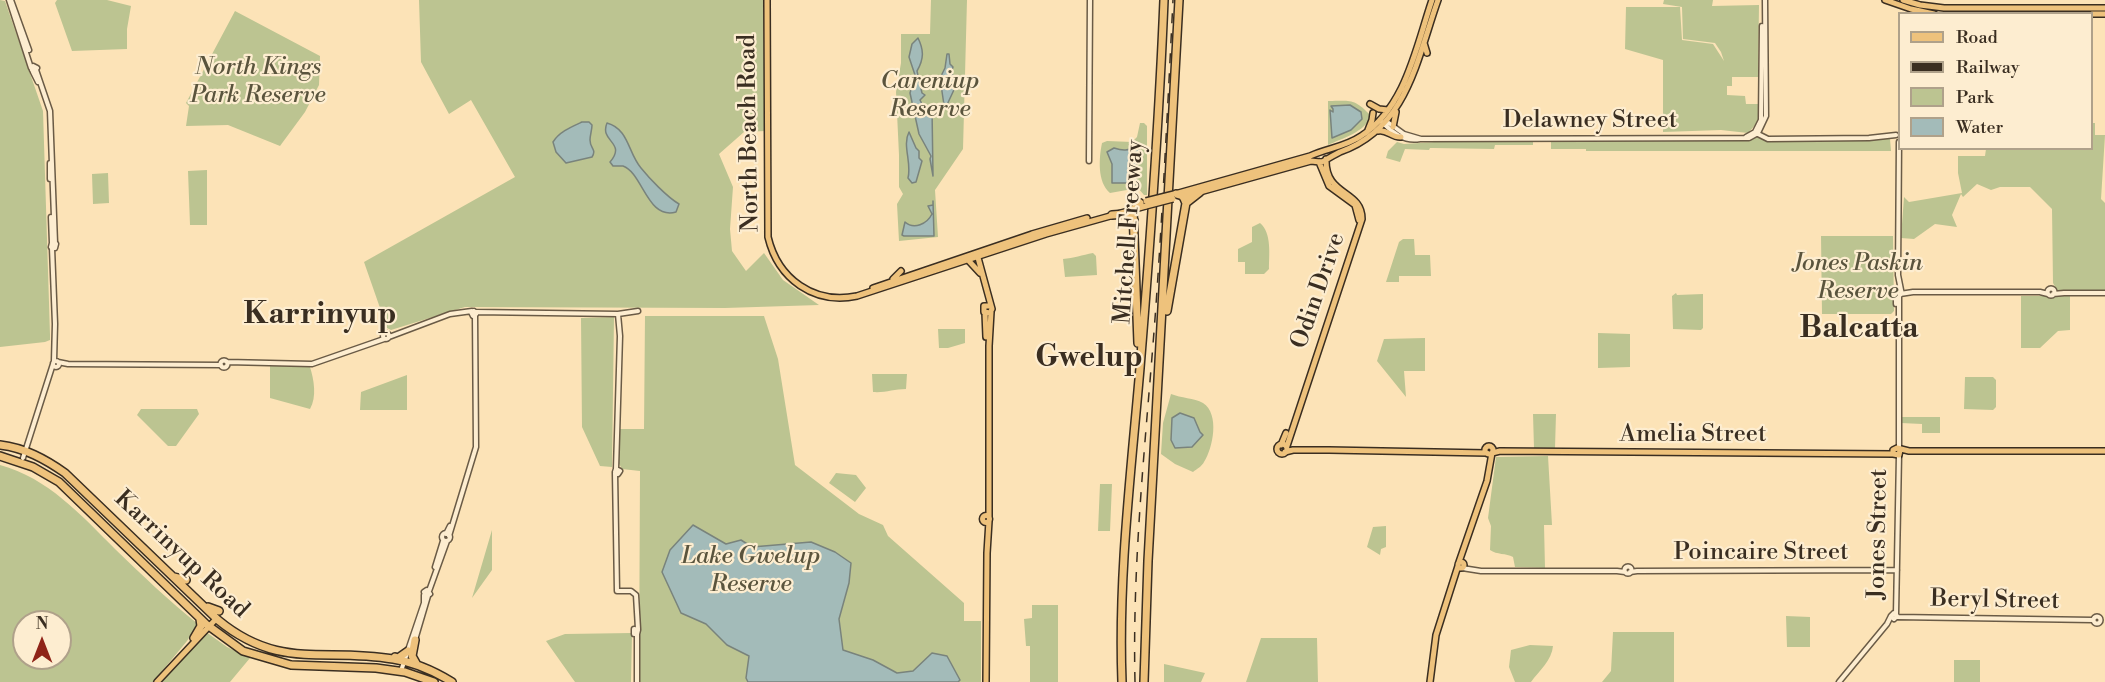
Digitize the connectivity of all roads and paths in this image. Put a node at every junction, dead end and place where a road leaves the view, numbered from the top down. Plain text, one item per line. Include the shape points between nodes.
1 (10, 0) edge
2 (768, 0) edge
3 (1090, 0) edge
4 (1164, 0) edge
5 (1179, 0) edge
6 (1432, 0) edge
7 (1438, 0) edge
8 (1763, 0) edge
9 (1885, 0) edge
10 (1904, 0) edge
11 (2105, 8) edge
12 (1924, 12) edge
13 (1424, 42) junction
14 (1427, 53) dead end
15 (1370, 104) dead end
16 (1397, 107) junction
17 (1388, 110) junction
18 (1373, 113) dead end
19 (1383, 122) junction
20 (1393, 127) junction
21 (1376, 131) junction
22 (1367, 132) junction
23 (1757, 132) junction
24 (1401, 137) junction
25 (1420, 139) junction
26 (1898, 139) edge
27 (1320, 152) junction
28 (1326, 159) junction
29 (1089, 160) dead end
30 (1318, 161) junction
31 (1268, 162) dead end
32 (1254, 172) junction
33 (1200, 192) joint
34 (1178, 197) junction
35 (1141, 205) junction
36 (1112, 215) junction
37 (1134, 220) junction
38 (996, 251) junction
39 (974, 256) junction
40 (980, 264) junction
41 (901, 271) dead end
42 (890, 282) junction
43 (1899, 292) junction
44 (2105, 293) edge
45 (988, 309) junction
46 (639, 311) dead end
47 (474, 314) junction
48 (618, 314) junction
49 (56, 363) junction
50 (1160, 367) junction
51 (1140, 369) junction
52 (0, 445) edge
53 (1285, 447) junction
54 (1490, 452) junction
55 (1897, 452) junction
56 (2105, 452) edge
57 (24, 454) junction
58 (0, 456) edge
59 (12, 460) junction
60 (33, 467) junction
61 (146, 565) junction
62 (1461, 565) junction
63 (1896, 571) junction
64 (184, 583) junction
65 (427, 593) junction
66 (197, 615) junction
67 (217, 615) junction
68 (1894, 616) junction
69 (2103, 620) edge
70 (208, 626) junction
71 (203, 633) junction
72 (194, 638) junction
73 (415, 640) junction
74 (189, 645) junction
75 (235, 646) junction
76 (263, 647) junction
77 (408, 651) junction
78 (298, 655) junction
79 (259, 656) junction
80 (339, 656) junction
81 (369, 656) junction
82 (407, 661) junction
83 (291, 665) junction
84 (417, 665) junction
85 (359, 667) junction
86 (376, 668) junction
87 (403, 672) junction
88 (1122, 681) edge
89 (157, 682) edge
90 (434, 682) edge
91 (452, 682) edge
92 (636, 682) edge
93 (985, 682) edge
94 (1146, 682) edge
95 (1432, 682) edge
96 (1840, 682) edge

1 - 49 street via 50,111
2 - 39 main road, North Beach Road via 768,232 780,267 807,290 825,297 846,298 905,282
2 - 42 main road, North Beach Road via 771,227 776,252 793,277 820,292 852,295
3 - 29 street
4 - 51 highway, Mitchell Freeway
5 - 50 highway, Mitchell Freeway
6 - 17 main road via 1402,88
7 - 13 main road
8 - 23 street via 1762,116
9 - 12 main road
10 - 11 main road via 1944,8
13 - 14 main road
13 - 16 main road
15 - 17 main road
16 - 19 main road
16 - 20 main road
17 - 19 main road
18 - 22 main road
19 - 20 street, Delawney Street
19 - 21 main road
19 - 22 main road
19 - 24 street
20 - 25 street, Delawney Street
21 - 24 main road
21 - 28 main road
22 - 27 main road
23 - 25 street, Delawney Street via 1746,139
23 - 26 street, Delawney Street via 1765,139
24 - 25 street, Delawney Street
26 - 43 street, Jones Street
27 - 28 main road, Odin Drive via 1326,154
27 - 30 main road
27 - 32 main road
28 - 30 main road
28 - 53 main road, Odin Drive via 1329,178 1357,202 1362,219
30 - 33 main road
30 - 53 main road, Odin Drive via 1329,186 1352,202 1359,220
31 - 32 main road
32 - 34 main road
33 - 34 highway
34 - 35 main road, bridge
34 - 50 highway
35 - 36 main road
35 - 37 highway
35 - 39 main road via 1032,234
36 - 37 highway via 1126,214
36 - 38 main road
37 - 51 highway
38 - 39 main road
38 - 40 main road
39 - 40 main road
39 - 42 main road, North Beach Road
39 - 45 main road
40 - 45 main road via 988,290
41 - 42 main road
43 - 44 street
43 - 55 street, Jones Street
45 - 93 main road
46 - 48 street
47 - 48 street
47 - 49 street via 450,314 312,364 224,367
47 - 65 street via 473,445
48 - 92 street via 617,591 632,591 636,598
49 - 57 street
50 - 94 highway, Mitchell Freeway via 1144,650
51 - 88 highway, Mitchell Freeway via 1124,554
52 - 57 highway, Karrinyup Road
53 - 54 main road, Amelia Street
54 - 55 main road, Amelia Street
54 - 62 main road via 1487,481
55 - 56 main road, Amelia Street
55 - 63 street, Jones Street
57 - 59 street
57 - 60 street via 25,462
57 - 64 highway, Karrinyup Road via 44,459 65,473 174,578
58 - 59 highway, Karrinyup Road
59 - 60 highway, Karrinyup Road
60 - 61 highway, Karrinyup Road via 69,490
61 - 64 highway via 175,588
61 - 66 highway, Karrinyup Road
62 - 63 street, Poincaire Street via 1481,570
62 - 95 main road via 1436,635
63 - 68 street, Jones Street
64 - 66 highway via 182,596
64 - 67 highway, Karrinyup Road
65 - 73 street
65 - 77 street
66 - 70 highway, Karrinyup Road
66 - 72 highway via 201,626
67 - 70 main road
67 - 76 highway, Karrinyup Road via 238,635
68 - 69 street, Beryl Street via 2093,620 2097,624
68 - 96 street, Jones Street
70 - 71 main road
70 - 72 main road
70 - 75 highway, Karrinyup Road
71 - 74 main road
71 - 75 highway
72 - 74 main road
73 - 82 street
73 - 84 highway via 412,657
74 - 89 main road
75 - 79 highway, Karrinyup Road
76 - 78 highway, Karrinyup Road
76 - 79 highway via 255,648
77 - 81 highway via 398,658
77 - 82 street
78 - 80 highway, Karrinyup Road
78 - 83 highway
79 - 83 highway, Karrinyup Road
80 - 81 highway, Karrinyup Road
80 - 85 highway via 343,665
81 - 82 highway, Karrinyup Road
81 - 86 highway via 380,659
82 - 84 highway, Karrinyup Road
82 - 87 street
83 - 85 highway, Karrinyup Road
84 - 91 highway, Karrinyup Road
85 - 86 highway, Karrinyup Road
86 - 87 highway, Karrinyup Road
87 - 90 highway, Karrinyup Road

